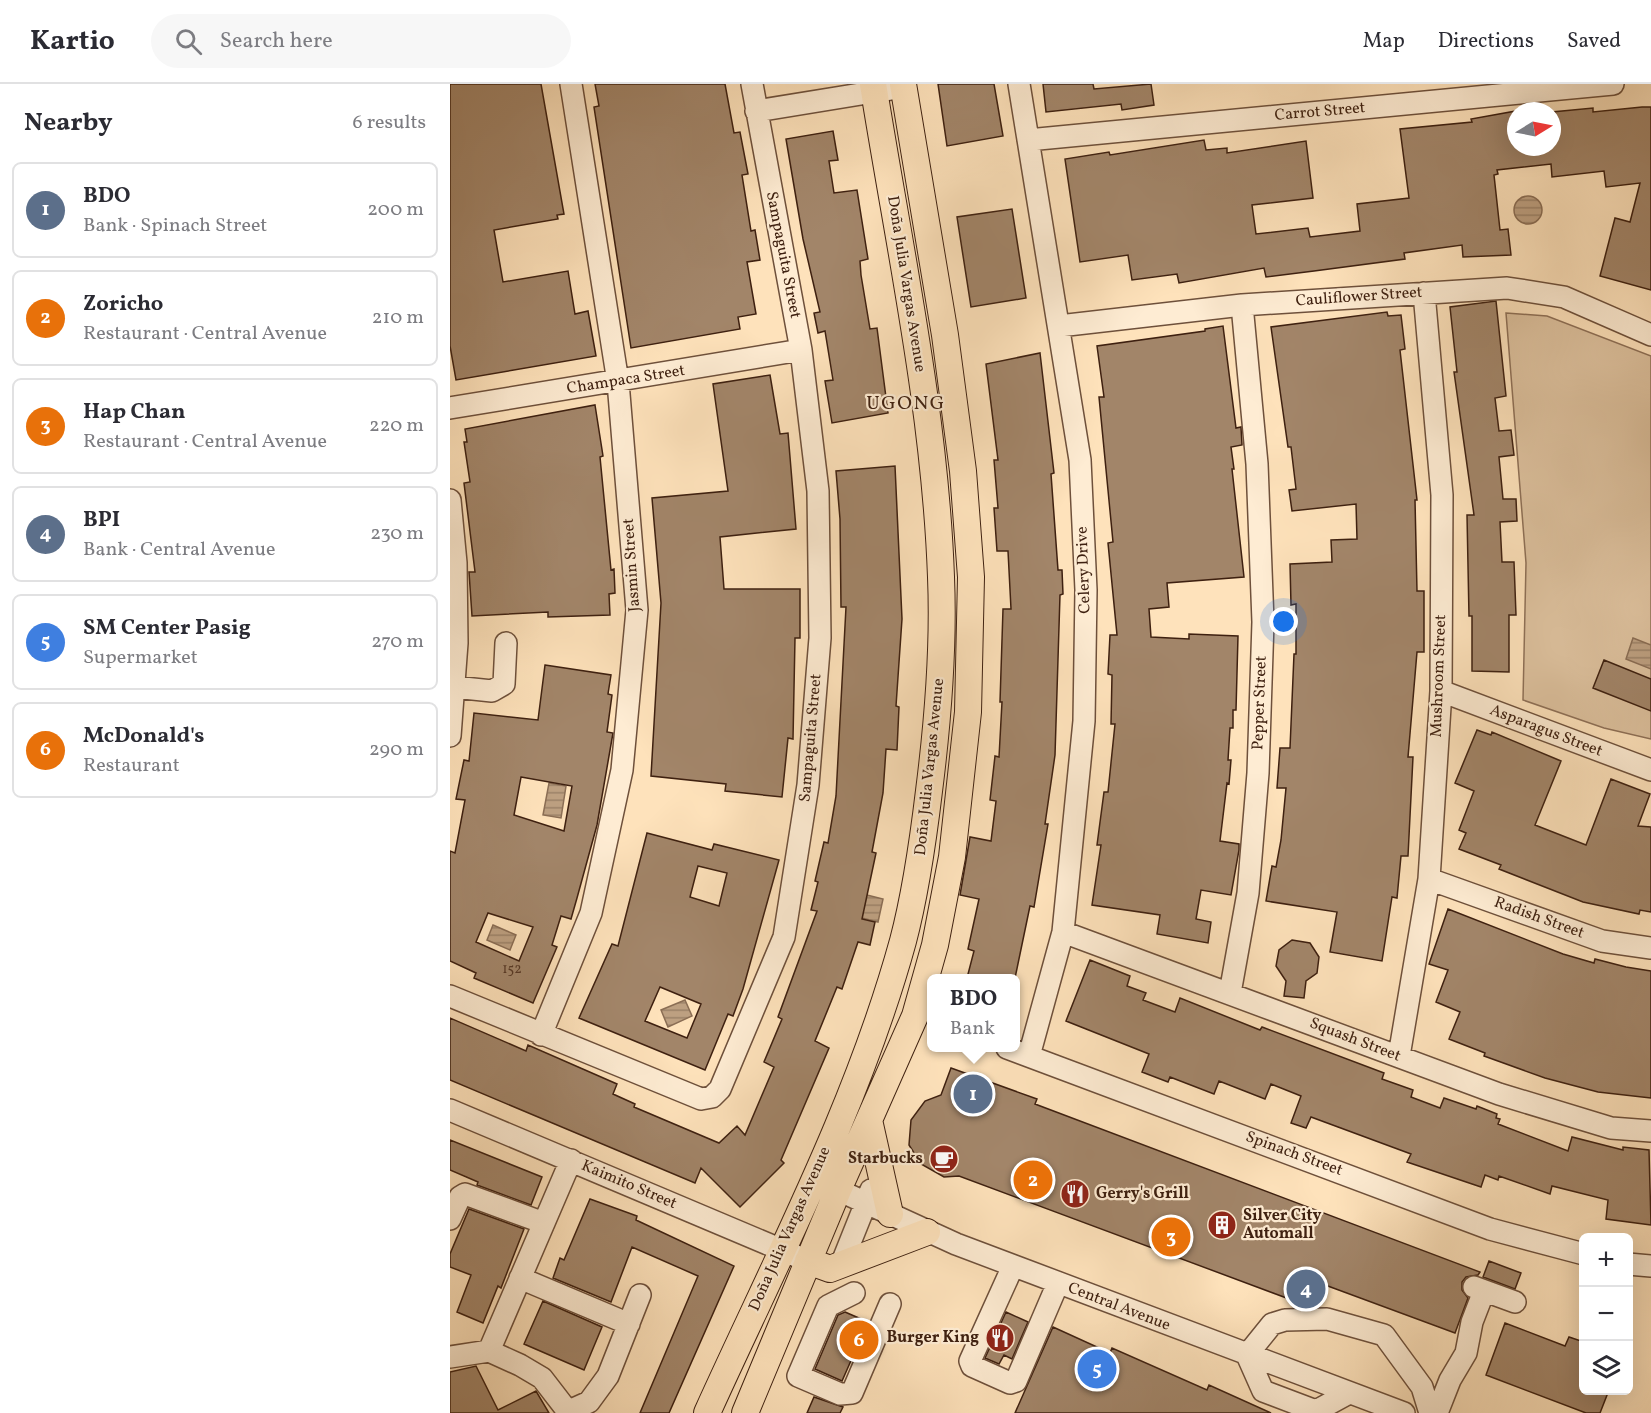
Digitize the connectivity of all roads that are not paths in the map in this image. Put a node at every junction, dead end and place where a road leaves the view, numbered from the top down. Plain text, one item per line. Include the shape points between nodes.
1 (571, 84) edge
2 (752, 84) edge
3 (1019, 84) edge
4 (1612, 84) edge
5 (903, 85) edge
6 (873, 88) edge
7 (756, 111) junction
8 (1028, 140) junction
9 (1424, 293) junction
10 (1242, 304) junction
11 (1059, 326) junction
12 (1651, 335) edge
13 (801, 350) junction
14 (618, 382) junction
15 (450, 408) edge
16 (450, 500) edge
17 (506, 643) dead end
18 (454, 687) junction
19 (1441, 691) junction
20 (450, 736) edge
21 (1651, 770) edge
22 (1429, 879) junction
23 (1063, 932) junction
24 (1651, 948) edge
25 (930, 974) edge
26 (1230, 993) junction
27 (927, 994) edge
28 (450, 996) edge
29 (923, 1018) edge
30 (541, 1035) junction
31 (1019, 1052) edge
32 (1029, 1056) junction
33 (1400, 1056) junction
34 (450, 1110) edge
35 (869, 1120) junction
36 (1651, 1131) edge
37 (571, 1160) junction
38 (879, 1171) junction
39 (838, 1190) junction
40 (866, 1203) junction
41 (890, 1214) junction
42 (450, 1219) edge
43 (544, 1223) junction
44 (927, 1232) junction
45 (781, 1249) junction
46 (1579, 1253) edge
47 (808, 1261) junction
48 (1633, 1264) edge
49 (841, 1265) junction
50 (1013, 1266) junction
51 (1651, 1266) edge
52 (520, 1278) junction
53 (1058, 1283) junction
54 (854, 1293) dead end
55 (640, 1295) dead end
56 (1515, 1302) dead end
57 (890, 1304) dead end
58 (628, 1324) junction
59 (489, 1351) junction
60 (1247, 1355) junction
61 (450, 1357) edge
62 (1350, 1393) junction
63 (569, 1412) edge
64 (707, 1413) edge
65 (745, 1413) edge
66 (1404, 1413) edge
67 (1430, 1413) edge
68 (1437, 1413) edge

1 - 14 street, Jasmin Street
2 - 7 street, Sampaguita Street
3 - 8 street, Celery Drive
4 - 8 street, Carrot Street
5 - 6 street
5 - 25 main road, Doña Julia Vargas Avenue via 945,335 963,471 971,577 968,711 952,857
6 - 7 street
6 - 45 main road, Doña Julia Vargas Avenue via 934,475 941,579 939,709 922,851 894,971 846,1106
7 - 13 street, Sampaguita Street
8 - 11 street, Celery Drive
9 - 10 street, Cauliflower Street
9 - 12 street, Cauliflower Street via 1507,288 1564,297
9 - 19 street, Mushroom Street via 1442,495
10 - 11 street, Cauliflower Street
10 - 26 street, Pepper Street via 1257,464 1263,622 1248,892
11 - 23 street, Celery Drive via 1080,460 1086,590 1084,721
13 - 14 street, Champaca Street
13 - 30 street, Sampaguita Street via 818,490 820,638 808,785 784,936 720,1089 712,1097 701,1099
14 - 15 street, Champaca Street
14 - 30 street, Jasmin Street via 637,610 622,770 591,913
16 - 18 street via 458,643
17 - 18 street via 504,684 492,691
18 - 20 street
19 - 21 street, Asparagus Street
19 - 22 street, Mushroom Street
22 - 24 street, Radish Street via 1602,941
22 - 33 street, Mushroom Street
23 - 26 street, Squash Street
23 - 32 street, Celery Drive
26 - 33 street, Squash Street
27 - 29 main road, Doña Julia Vargas Avenue
28 - 30 street, Sampaguita Street
29 - 35 main road, Doña Julia Vargas Avenue
31 - 32 street, Spinach Street
32 - 46 street, Spinach Street via 1491,1230
33 - 36 street, Squash Street via 1499,1094 1600,1124
34 - 37 street, Kaimito Street
35 - 38 main road
35 - 39 main road, Doña Julia Vargas Avenue
37 - 43 street
37 - 45 street, Kaimito Street
38 - 40 street
38 - 41 main road
39 - 40 street, Central Avenue
39 - 47 main road, Doña Julia Vargas Avenue
40 - 41 street, Central Avenue
40 - 49 street
41 - 44 street, Central Avenue
42 - 43 street via 465,1194
43 - 52 street
44 - 49 main road
44 - 50 street, Central Avenue
45 - 47 street, Kaimito Street
45 - 64 main road, Doña Julia Vargas Avenue
47 - 49 main road via 830,1269
47 - 65 main road, Doña Julia Vargas Avenue
48 - 51 street
50 - 53 street, Central Avenue
50 - 53 street via 970,1361 972,1366 1010,1383 1016,1381
52 - 58 street
52 - 59 street
53 - 60 street, Central Avenue
54 - 57 street via 828,1306 798,1377 840,1394 852,1393
55 - 58 street
56 - 68 street via 1478,1289 1472,1322 1454,1347 1450,1380
58 - 63 street via 608,1376 589,1402
59 - 61 street
59 - 63 street via 542,1378
60 - 62 street, Central Avenue
60 - 62 street via 1263,1391 1316,1411
60 - 67 street via 1272,1324 1285,1320 1327,1319 1384,1335 1422,1388
62 - 66 street, Central Avenue

